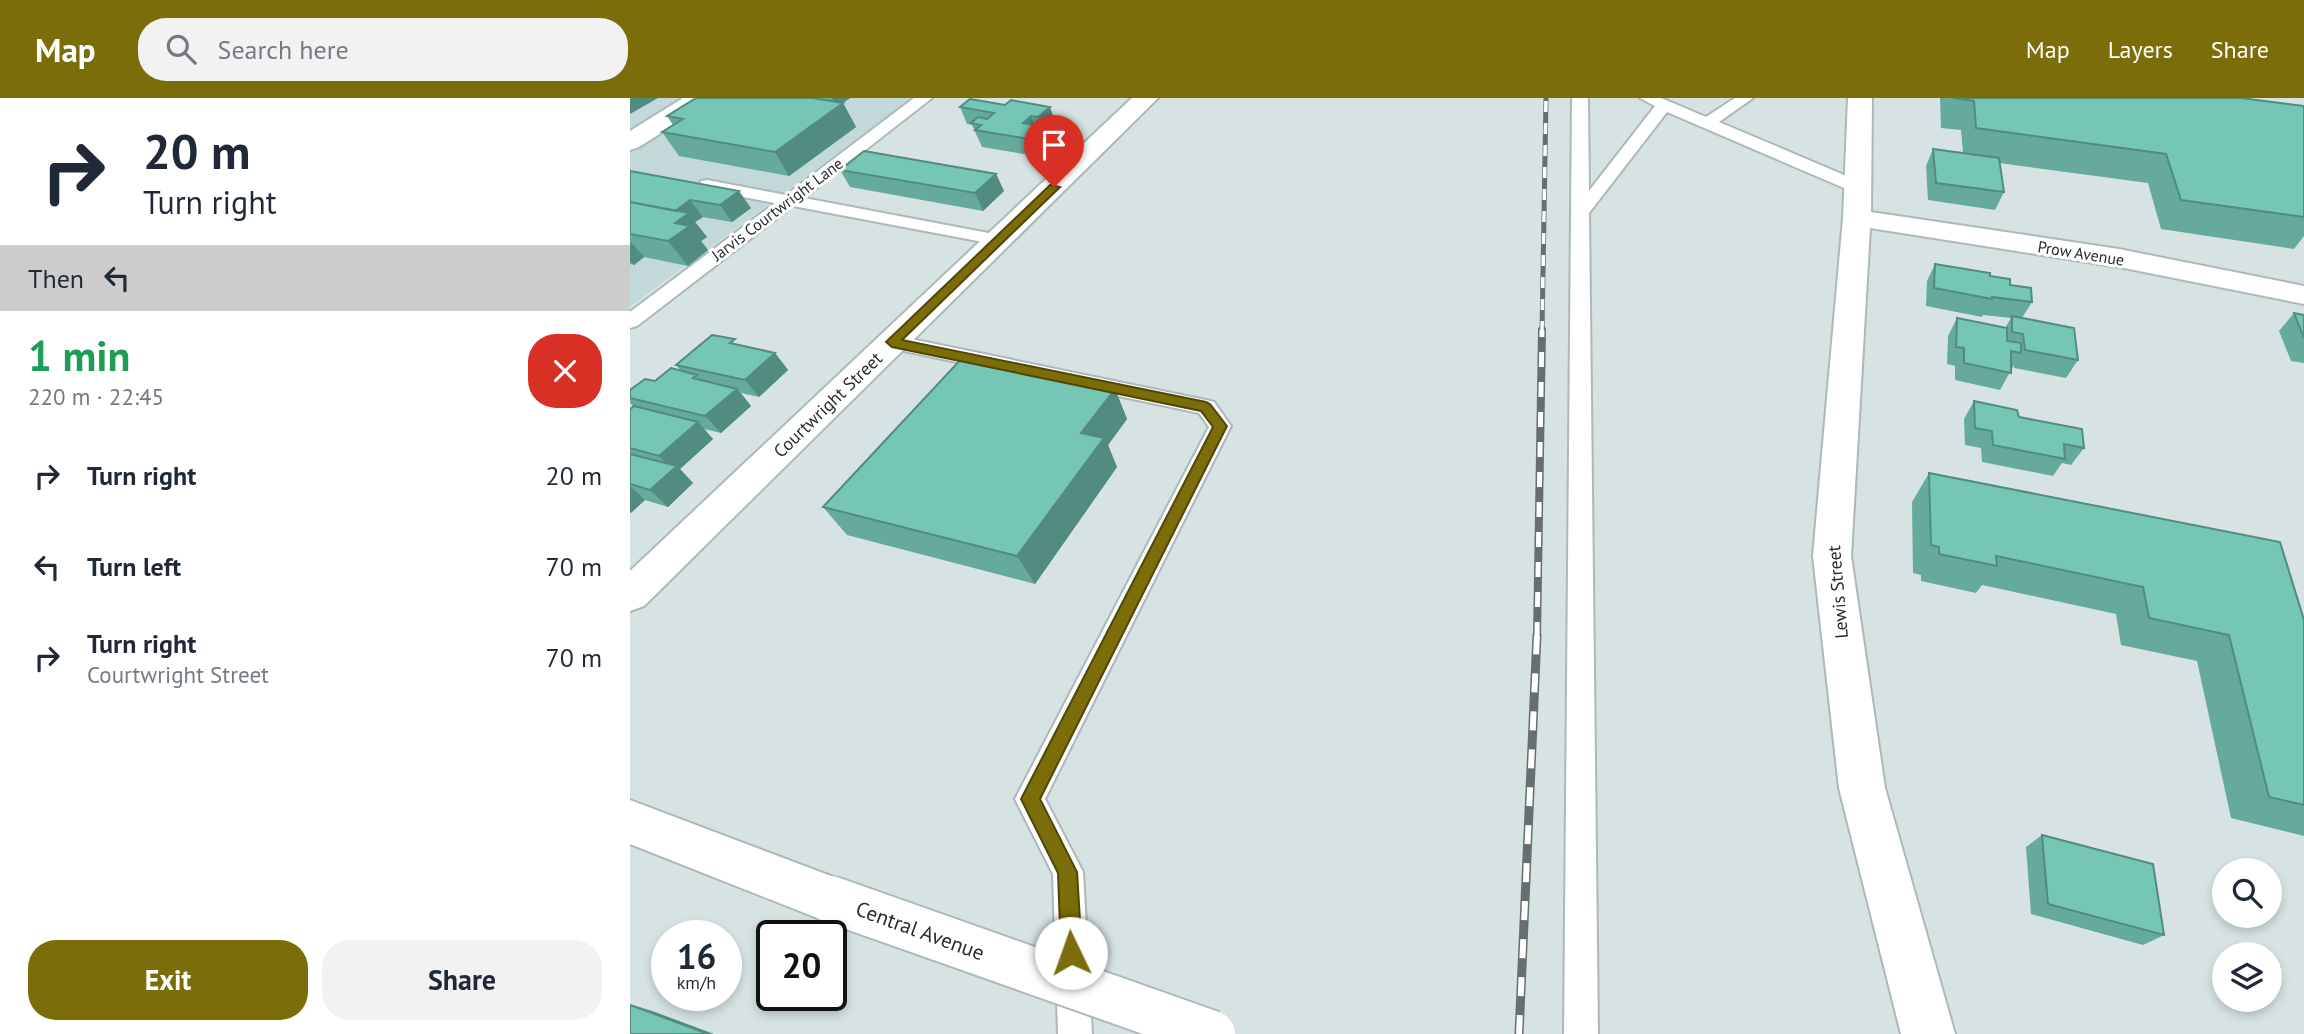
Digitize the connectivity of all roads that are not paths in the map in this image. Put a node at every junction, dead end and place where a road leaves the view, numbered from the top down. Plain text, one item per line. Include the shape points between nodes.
1 (700, 98) edge
2 (924, 98) edge
3 (1146, 98) edge
4 (1580, 98) edge
5 (1745, 98) edge
6 (1860, 98) edge
7 (1656, 102) edge
8 (1706, 124) junction
9 (630, 142) edge
10 (696, 183) edge
11 (788, 201) junction
12 (1857, 202) junction
13 (1580, 213) junction
14 (999, 240) junction
15 (2304, 295) edge
16 (630, 322) edge
17 (892, 342) junction
18 (630, 595) edge
19 (630, 822) edge
20 (1075, 1034) edge
21 (1212, 1034) edge
22 (1581, 1034) edge
23 (1928, 1034) edge

1 - 9 street
2 - 11 lane, Jarvis Courtwright Lane
3 - 14 street, Courtwright Street
4 - 13 lane
5 - 8 lane
6 - 12 street, Lewis Street
7 - 8 lane
7 - 13 lane
8 - 12 lane
10 - 11 lane
11 - 14 lane
11 - 16 lane, Jarvis Courtwright Lane
12 - 15 street, Prow Avenue
12 - 23 street, Lewis Street via 1832,556 1862,788
13 - 22 lane
14 - 17 street, Courtwright Street
17 - 18 street, Courtwright Street
17 - 20 lane via 1206,407 1220,426 1030,799 1068,872
19 - 21 street, Central Avenue, bridge via 830,899

